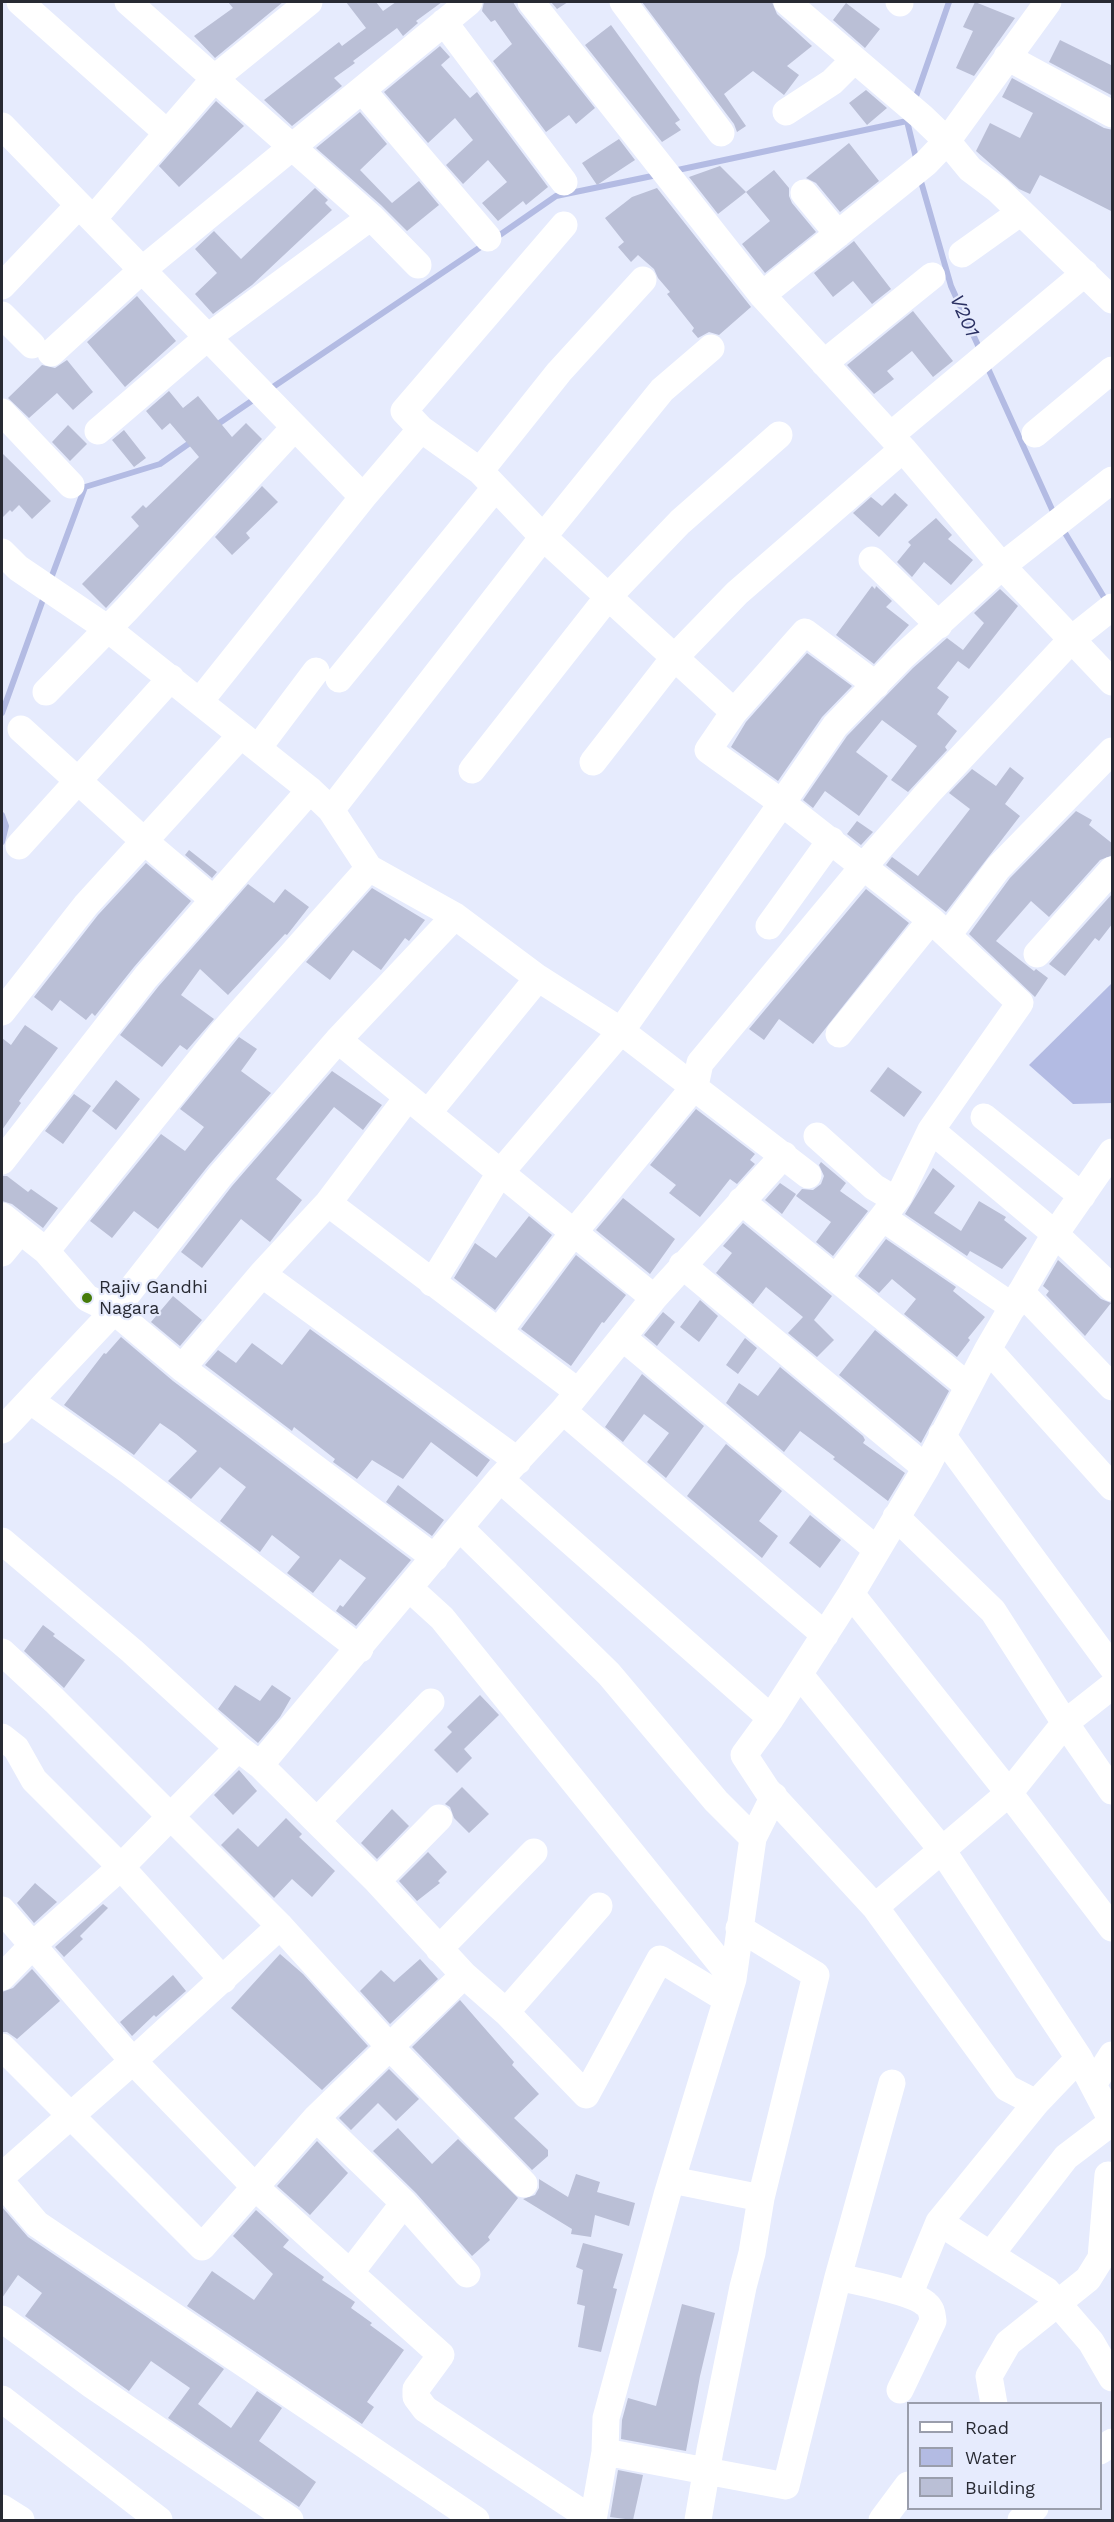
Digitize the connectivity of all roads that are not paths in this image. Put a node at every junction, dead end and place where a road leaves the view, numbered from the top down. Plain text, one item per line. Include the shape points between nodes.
1 (20, 2) edge
2 (309, 2) edge
3 (469, 2) edge
4 (531, 2) edge
5 (623, 2) edge
6 (787, 2) edge
7 (1048, 2) edge
8 (147, 7) edge
9 (444, 22) junction
10 (1007, 57) junction
11 (854, 60) junction
12 (215, 78) junction
13 (362, 90) junction
14 (786, 112) dead end
15 (1113, 114) edge
16 (2, 126) edge
17 (166, 132) junction
18 (721, 133) dead end
19 (947, 141) junction
20 (291, 148) junction
21 (564, 183) dead end
22 (804, 193) dead end
23 (86, 212) junction
24 (1020, 212) junction
25 (371, 217) junction
26 (564, 225) dead end
27 (838, 234) junction
28 (488, 238) dead end
29 (962, 254) dead end
30 (418, 265) dead end
31 (142, 270) junction
32 (1084, 273) junction
33 (932, 276) dead end
34 (643, 280) dead end
35 (2, 286) edge
36 (762, 295) junction
37 (1113, 300) edge
38 (2, 315) edge
39 (208, 337) junction
40 (711, 348) dead end
41 (824, 363) junction
42 (1113, 370) edge
43 (2, 412) edge
44 (296, 428) junction
45 (421, 429) junction
46 (98, 430) dead end
47 (1035, 434) dead end
48 (779, 435) dead end
49 (897, 442) junction
50 (488, 480) junction
51 (1113, 480) edge
52 (70, 485) dead end
53 (363, 497) junction
54 (543, 537) junction
55 (2, 552) edge
56 (872, 560) dead end
57 (1002, 566) junction
58 (608, 597) junction
59 (1108, 610) edge
60 (939, 625) junction
61 (108, 629) junction
62 (1073, 639) junction
63 (674, 658) junction
64 (171, 678) junction
65 (1113, 682) edge
66 (876, 685) junction
67 (46, 692) dead end
68 (200, 701) junction
69 (734, 712) junction
70 (21, 729) dead end
71 (250, 741) junction
72 (1113, 751) edge
73 (593, 762) dead end
74 (472, 770) dead end
75 (78, 781) junction
76 (310, 790) junction
77 (782, 803) junction
78 (331, 810) junction
79 (143, 840) junction
80 (831, 840) junction
81 (19, 846) dead end
82 (863, 867) junction
83 (369, 868) junction
84 (1113, 870) edge
85 (214, 900) junction
86 (455, 916) junction
87 (769, 926) dead end
88 (940, 928) junction
89 (1037, 954) dead end
90 (538, 978) junction
91 (2, 1012) edge
92 (621, 1031) junction
93 (839, 1034) dead end
94 (338, 1040) junction
95 (695, 1086) junction
96 (418, 1105) junction
97 (984, 1118) dead end
98 (931, 1130) junction
99 (817, 1136) dead end
100 (1113, 1152) edge
101 (784, 1155) junction
102 (2, 1161) edge
103 (500, 1173) junction
104 (808, 1175) dead end
105 (1082, 1196) junction
106 (741, 1201) junction
107 (328, 1203) junction
108 (889, 1209) junction
109 (11, 1223) edge
110 (574, 1232) junction
111 (1055, 1234) junction
112 (46, 1251) junction
113 (2, 1254) edge
114 (682, 1266) junction
115 (262, 1274) junction
116 (836, 1278) junction
117 (432, 1283) junction
118 (1113, 1288) edge
119 (654, 1298) junction
120 (1017, 1299) junction
121 (114, 1311) junction
122 (499, 1331) junction
123 (623, 1338) junction
124 (988, 1349) junction
125 (182, 1368) junction
126 (968, 1386) junction
127 (1113, 1387) edge
128 (31, 1401) junction
129 (570, 1401) junction
130 (2, 1431) edge
131 (942, 1435) junction
132 (926, 1468) junction
133 (509, 1470) junction
134 (1113, 1487) edge
135 (896, 1517) junction
136 (460, 1528) junction
137 (2, 1541) edge
138 (876, 1550) junction
139 (435, 1558) junction
140 (410, 1588) junction
141 (851, 1594) junction
142 (825, 1635) junction
143 (360, 1649) junction
144 (2, 1652) edge
145 (1113, 1667) edge
146 (800, 1675) junction
147 (1113, 1686) edge
148 (431, 1702) dead end
149 (771, 1718) junction
150 (1065, 1723) junction
151 (2, 1737) edge
152 (238, 1748) junction
153 (260, 1765) junction
154 (1113, 1791) edge
155 (1009, 1793) junction
156 (774, 1796) junction
157 (169, 1816) junction
158 (439, 1818) dead end
159 (317, 1821) junction
160 (753, 1838) junction
161 (942, 1850) junction
162 (534, 1852) dead end
163 (121, 1867) junction
164 (376, 1881) junction
165 (599, 1906) dead end
166 (875, 1907) junction
167 (2, 1910) edge
168 (280, 1926) junction
169 (739, 1928) junction
170 (1113, 1928) edge
171 (33, 1945) junction
172 (439, 1949) junction
173 (464, 1975) junction
174 (2, 1977) edge
175 (223, 1980) junction
176 (730, 1989) junction
177 (506, 2012) junction
178 (389, 2046) junction
179 (2, 2047) edge
180 (1113, 2055) edge
181 (1079, 2058) junction
182 (132, 2061) junction
183 (892, 2083) dead end
184 (1094, 2083) junction
185 (1036, 2103) junction
186 (68, 2116) junction
187 (316, 2118) junction
188 (1113, 2121) edge
189 (1108, 2175) dead end
190 (2, 2176) edge
191 (672, 2180) junction
192 (2, 2183) edge
193 (524, 2184) dead end
194 (256, 2188) junction
195 (761, 2198) junction
196 (404, 2203) junction
197 (939, 2222) junction
198 (991, 2254) junction
199 (350, 2272) junction
200 (467, 2274) dead end
201 (838, 2277) junction
202 (909, 2295) junction
203 (1059, 2303) junction
204 (2, 2319) edge
205 (1113, 2378) edge
206 (900, 2391) dead end
207 (2, 2399) edge
208 (994, 2402) edge
209 (604, 2452) junction
210 (707, 2470) junction
211 (907, 2488) edge
212 (2, 2508) edge
213 (1033, 2510) edge
214 (21, 2520) edge
215 (159, 2520) edge
216 (290, 2520) edge
217 (476, 2520) edge
218 (593, 2520) edge
219 (698, 2520) edge
220 (882, 2520) edge
221 (1021, 2520) edge

1 - 17 street
2 - 12 street
3 - 9 street
4 - 36 street
5 - 18 street
6 - 11 street
7 - 10 street
8 - 12 street
9 - 13 street
9 - 21 street
10 - 15 street
10 - 19 street
11 - 14 street via 832,82
11 - 19 street
12 - 17 street
12 - 20 street
13 - 20 street
13 - 28 street
16 - 23 street
17 - 23 street
19 - 24 street via 970,169
19 - 27 street
20 - 25 street
20 - 31 street
22 - 27 street
23 - 31 street
23 - 35 street
24 - 29 street
24 - 32 street
25 - 30 street
25 - 39 street
26 - 45 street via 404,411
27 - 36 street
31 - 38 street via 42,349
31 - 39 street
32 - 37 street
32 - 49 street via 973,366
33 - 41 street
34 - 50 street via 559,372
36 - 41 street
39 - 44 street
39 - 46 street
40 - 54 street via 662,390
41 - 49 street
42 - 47 street
43 - 52 street
44 - 53 street
44 - 61 street
45 - 50 street
45 - 53 street
48 - 58 street via 680,522
49 - 57 street
49 - 63 street
50 - 54 street
50 - 71 street via 327,675
51 - 57 street
53 - 68 street
54 - 58 street
54 - 78 street
55 - 61 street via 18,568
56 - 60 street
57 - 60 street
57 - 62 street
58 - 63 street
58 - 74 street
59 - 62 street
60 - 66 street
61 - 64 street
61 - 67 street
62 - 65 street
62 - 82 street
63 - 69 street
63 - 73 street
64 - 68 street
64 - 75 street
66 - 69 street via 805,632
66 - 77 street via 835,726
68 - 71 street
69 - 77 street via 708,750
70 - 75 street
71 - 76 street
71 - 79 street
72 - 88 street
75 - 79 street
75 - 81 street
76 - 78 street
76 - 85 street
77 - 80 street
77 - 92 street
78 - 83 street
79 - 85 street
79 - 91 street
80 - 82 street
80 - 87 street
82 - 88 street
82 - 95 street via 700,1063
83 - 86 street
83 - 112 street via 221,1034
84 - 89 street
85 - 102 street via 146,978
86 - 90 street
86 - 94 street
88 - 93 street
88 - 98 street via 1020,1004
90 - 92 street
90 - 96 street
92 - 95 street
92 - 103 street
94 - 96 street
94 - 121 street via 220,1176
95 - 101 street
95 - 110 street
96 - 103 street
96 - 107 street
97 - 105 street
98 - 108 street
98 - 111 street
99 - 108 street via 874,1187
100 - 105 street
101 - 104 street
101 - 106 street
103 - 110 street
103 - 117 street
105 - 111 street
106 - 114 street
106 - 116 street
107 - 115 street
107 - 117 street
108 - 116 street
108 - 120 street
109 - 112 street
109 - 113 street
110 - 119 street
110 - 122 street
111 - 118 street
111 - 120 street
112 - 121 street via 87,1298
114 - 119 street
114 - 132 street
115 - 125 street
115 - 133 street
116 - 126 street
117 - 122 street
119 - 123 street
120 - 124 street
120 - 127 street
121 - 125 street
121 - 128 street
122 - 129 street
123 - 129 street
123 - 138 street
124 - 126 street
124 - 134 street
125 - 139 street
126 - 131 street
128 - 130 street
128 - 143 street via 129,1471
129 - 133 street
129 - 142 street
131 - 132 street
131 - 145 street
132 - 135 street
133 - 136 street
133 - 149 street
135 - 138 street
135 - 150 street via 993,1611
136 - 139 street
136 - 160 street via 609,1674 716,1801
137 - 152 street via 132,1651
138 - 141 street
139 - 140 street
140 - 143 street
140 - 176 street via 442,1618
141 - 142 street
141 - 155 street
142 - 146 street
143 - 153 street
144 - 157 street
146 - 149 street
146 - 161 street
147 - 150 street
148 - 159 street
149 - 156 street via 744,1755
150 - 154 street
150 - 155 street
151 - 163 street via 16,1748 34,1780
152 - 153 street
152 - 157 street
153 - 159 street
155 - 161 street
155 - 170 street
156 - 160 street
156 - 166 street
157 - 163 street
157 - 168 street
158 - 164 street
159 - 164 street
160 - 169 street
161 - 166 street
161 - 181 street
162 - 172 street
163 - 171 street
163 - 175 street
164 - 172 street
165 - 177 street
166 - 185 street via 1007,2088
167 - 171 street
168 - 175 street
168 - 178 street
169 - 176 street
169 - 195 street via 816,1975
171 - 174 street
171 - 182 street
172 - 173 street
173 - 177 street
173 - 178 street
175 - 182 street
176 - 177 street via 660,1959 586,2095
176 - 191 street
178 - 187 street
178 - 193 street
179 - 186 street
180 - 184 street
181 - 184 street
181 - 185 street
182 - 186 street
182 - 194 street
183 - 201 street
184 - 188 street
185 - 197 street
186 - 190 street
186 - 194 street via 202,2247
187 - 194 street
187 - 196 street
188 - 198 street via 1066,2157
189 - 203 street via 1101,2258 1088,2279
191 - 195 street
191 - 209 street via 606,2418
192 - 217 street via 37,2224
194 - 199 street
195 - 210 street
196 - 199 street
196 - 200 street
197 - 198 street
197 - 202 street
198 - 203 street
199 - 218 street via 441,2355 416,2389 416,2397 425,2409
201 - 202 street
201 - 210 street via 786,2487
202 - 206 street via 932,2310 933,2321
203 - 205 street via 1091,2342
203 - 208 street via 1008,2343 990,2376
204 - 216 street
207 - 215 street
209 - 210 street
209 - 218 street
210 - 219 street
211 - 220 street
212 - 214 street
213 - 221 street

